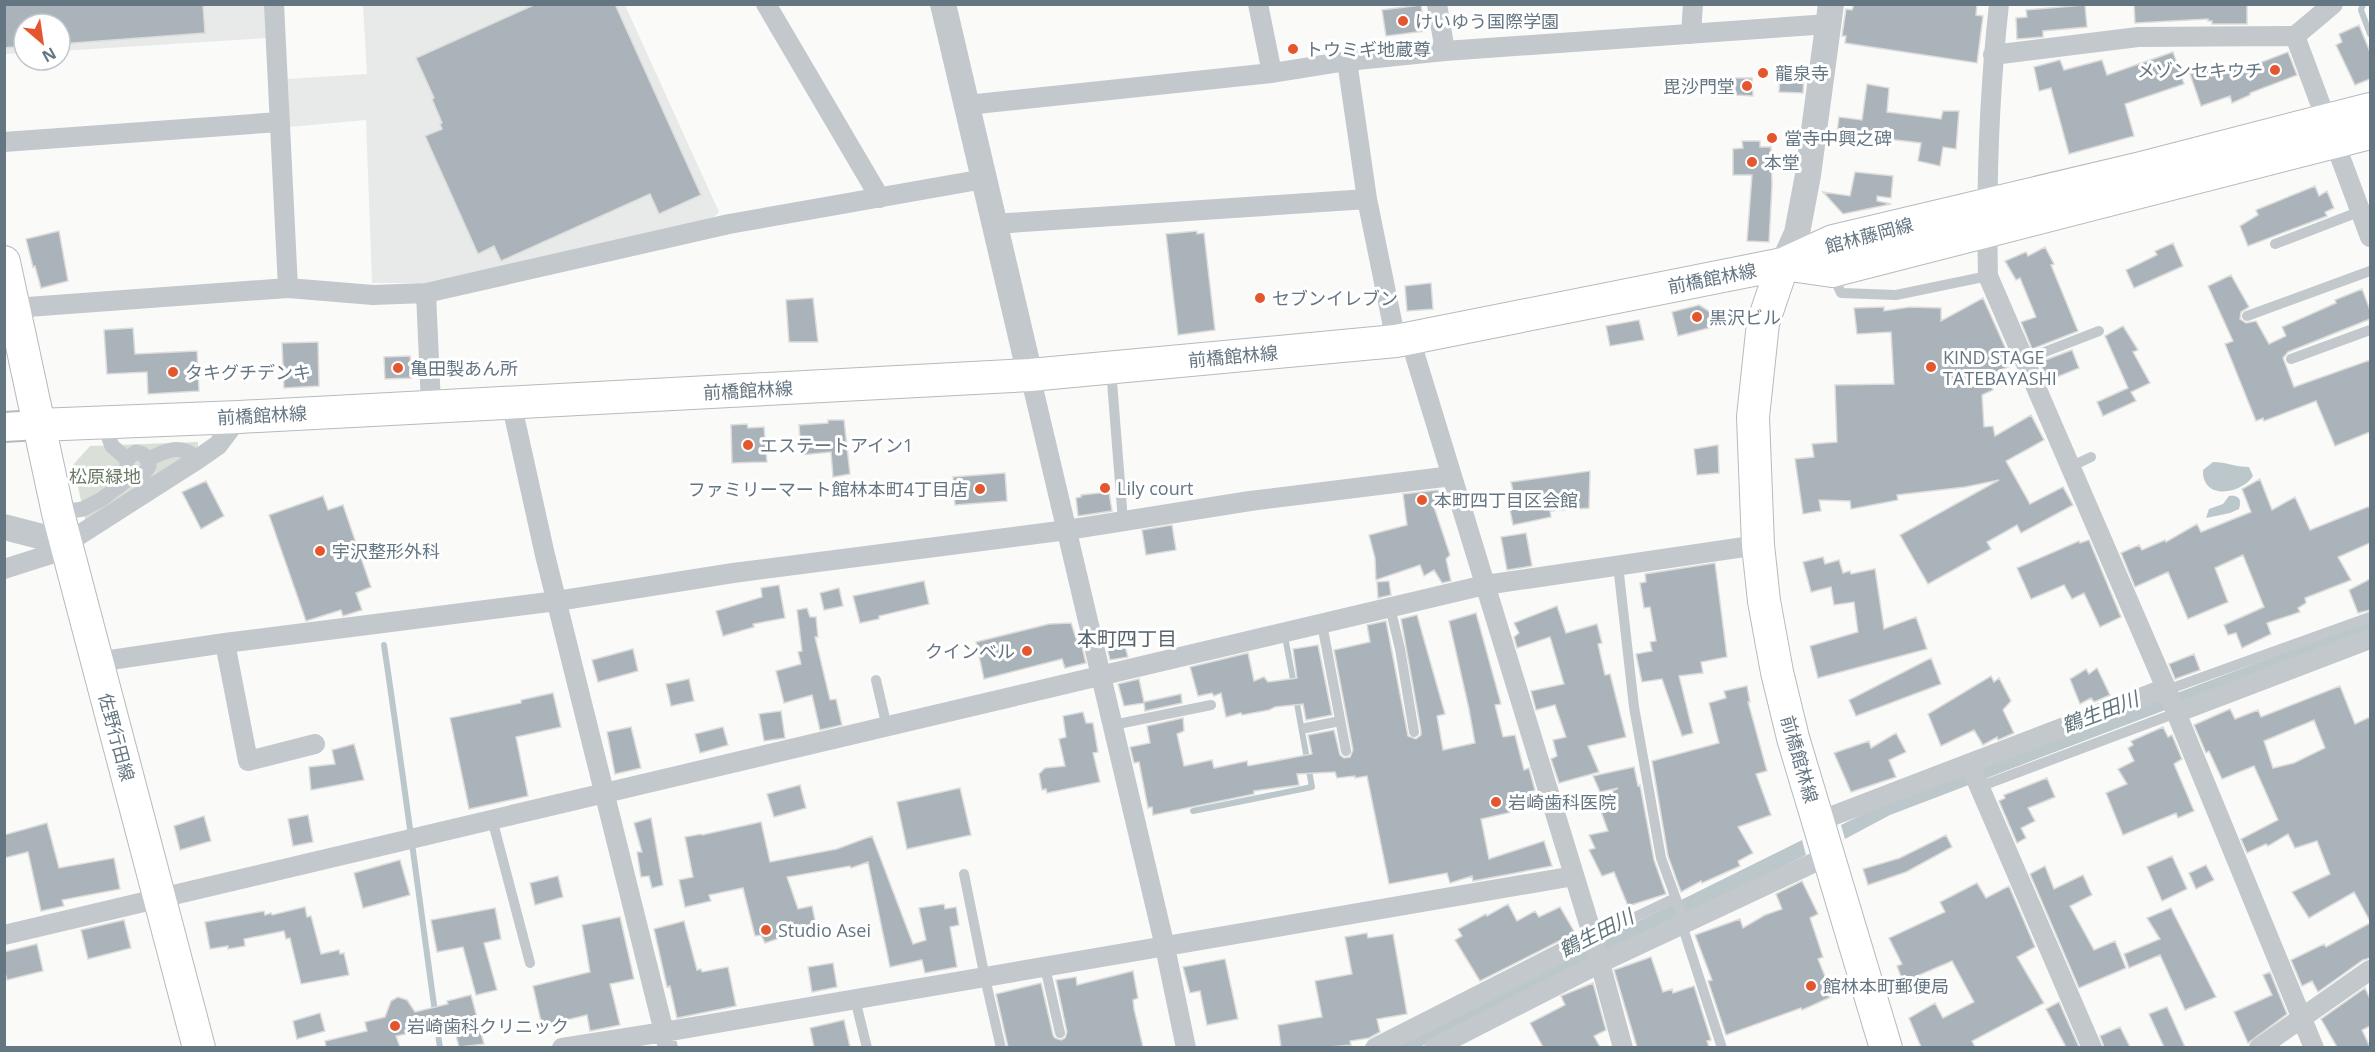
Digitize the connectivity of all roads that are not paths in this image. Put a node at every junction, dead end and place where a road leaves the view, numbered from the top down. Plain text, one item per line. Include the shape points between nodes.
1 (274, 4) edge
2 (766, 4) edge
3 (943, 4) edge
4 (1258, 4) edge
5 (1437, 4) edge
6 (1693, 4) edge
7 (1999, 4) edge
8 (2334, 4) edge
9 (1830, 14) edge
10 (1691, 34) junction
11 (2295, 36) junction
12 (1445, 51) junction
13 (1993, 55) junction
14 (1347, 61) junction
15 (1272, 73) junction
16 (2369, 104) edge
17 (967, 105) junction
18 (279, 122) junction
19 (2331, 131) junction
20 (2370, 133) edge
21 (4, 142) edge
22 (984, 179) junction
23 (880, 198) junction
24 (1368, 199) junction
25 (1988, 218) junction
26 (994, 224) junction
27 (2367, 224) edge
28 (2275, 244) dead end
29 (4, 262) edge
30 (1783, 264) junction
31 (1832, 271) junction
32 (2370, 271) edge
33 (1988, 276) junction
34 (288, 288) junction
35 (426, 293) junction
36 (14, 308) junction
37 (2247, 316) dead end
38 (2370, 330) edge
39 (2099, 331) dead end
40 (1403, 340) junction
41 (2024, 360) junction
42 (2290, 360) dead end
43 (1111, 367) junction
44 (1030, 375) junction
45 (511, 402) junction
46 (431, 405) junction
47 (239, 417) junction
48 (103, 422) junction
49 (38, 425) junction
50 (4, 427) edge
51 (2091, 457) dead end
52 (127, 459) junction
53 (198, 459) junction
54 (147, 460) junction
55 (2070, 467) junction
56 (132, 476) junction
57 (1452, 476) junction
58 (58, 513) junction
59 (1123, 521) junction
60 (4, 527) edge
61 (1066, 530) junction
62 (66, 543) junction
63 (1758, 545) junction
64 (1618, 565) junction
65 (4, 568) edge
66 (1485, 585) junction
67 (557, 601) junction
68 (1390, 607) junction
69 (2370, 616) edge
70 (1322, 624) junction
71 (2370, 639) edge
72 (225, 643) junction
73 (97, 662) junction
74 (1102, 677) junction
75 (876, 680) dead end
76 (2171, 701) junction
77 (1211, 705) dead end
78 (1340, 721) junction
79 (1113, 725) junction
80 (886, 727) junction
81 (1306, 728) dead end
82 (1414, 732) dead end
83 (315, 744) dead end
84 (1346, 751) dead end
85 (1975, 776) junction
86 (604, 792) junction
87 (492, 819) junction
88 (1819, 821) junction
89 (1828, 856) junction
90 (964, 874) dead end
91 (1574, 876) junction
92 (160, 899) junction
93 (1675, 899) junction
94 (1683, 921) junction
95 (4, 935) edge
96 (1165, 947) junction
97 (1596, 951) junction
98 (530, 963) dead end
99 (1045, 967) junction
100 (2370, 970) edge
101 (985, 978) junction
102 (855, 999) junction
103 (2302, 1018) junction
104 (1060, 1033) dead end
105 (666, 1040) edge
106 (199, 1047) edge
107 (562, 1047) edge
108 (867, 1047) edge
109 (1001, 1047) edge
110 (1186, 1047) edge
111 (1375, 1047) edge
112 (1434, 1047) edge
113 (1623, 1047) edge
114 (1722, 1047) edge
115 (1886, 1047) edge
116 (2092, 1047) edge
117 (2259, 1047) edge
118 (2314, 1047) edge

1 - 18 street
2 - 23 street
3 - 17 street
4 - 15 street
5 - 12 street
6 - 10 street
7 - 13 street
8 - 11 street
9 - 10 street
9 - 30 street via 1808,175 1797,232
10 - 12 street
11 - 13 street via 2138,37
11 - 19 street
12 - 14 street
13 - 25 street
14 - 15 street
14 - 24 street
15 - 17 street
16 - 19 main road, 館林藤岡線
17 - 22 street
18 - 21 street
18 - 34 street
19 - 20 main road, 館林藤岡線
19 - 25 main road, 館林藤岡線
19 - 27 street
22 - 23 street
22 - 26 street
23 - 35 street via 729,224
24 - 26 street
24 - 40 street
25 - 30 main road, 館林藤岡線 via 1833,241
25 - 31 main road, 館林藤岡線
25 - 33 street
26 - 44 street
27 - 28 lane
29 - 36 main road
30 - 31 main road, 館林藤岡線
30 - 40 main road, 前橋館林線
30 - 63 main road, 前橋館林線 via 1763,323 1753,417
31 - 33 lane via 1841,293 1896,295
32 - 37 lane
33 - 41 street
34 - 35 street via 374,295
34 - 36 street
35 - 46 street
36 - 49 main road
38 - 42 lane
39 - 41 lane
40 - 43 main road, 前橋館林線
40 - 57 street
41 - 55 street
43 - 44 main road, 前橋館林線
43 - 59 lane
44 - 45 main road, 前橋館林線
44 - 61 street
45 - 46 main road, 前橋館林線
45 - 67 street
46 - 47 main road, 前橋館林線
47 - 48 main road, 前橋館林線
47 - 53 street via 218,446
48 - 49 main road, 前橋館林線
48 - 52 street via 112,446
49 - 50 main road
49 - 58 main road, 佐野行田線
51 - 55 lane
52 - 54 street via 136,452
52 - 56 street
53 - 54 street via 186,450 167,449
53 - 62 street
54 - 56 street via 149,466 143,475
55 - 76 street
56 - 58 street via 83,509
57 - 59 street
57 - 66 street
58 - 62 main road, 佐野行田線
59 - 61 street
60 - 62 street
61 - 67 street via 733,573
61 - 74 street
62 - 65 street via 48,555
62 - 73 main road, 佐野行田線
63 - 64 street
63 - 88 main road, 前橋館林線 via 1777,672
64 - 66 street
64 - 93 lane via 1634,707 1661,858
66 - 68 street
66 - 91 street
67 - 72 street
67 - 86 street
68 - 70 street
68 - 82 lane
69 - 76 lane via 2175,687
70 - 74 street
70 - 78 lane
71 - 76 street
72 - 73 street
72 - 83 street via 248,761
73 - 92 main road, 佐野行田線
74 - 79 street
74 - 80 street
75 - 80 lane
76 - 85 street
76 - 85 lane
76 - 103 street
77 - 79 lane
78 - 81 lane
78 - 84 lane
79 - 96 street
80 - 86 street
85 - 88 street
85 - 116 street
86 - 87 street
86 - 105 street
87 - 92 street
87 - 98 lane
88 - 89 main road, 前橋館林線
89 - 94 street
89 - 115 main road, 前橋館林線
90 - 101 lane
91 - 96 street
91 - 97 street
92 - 95 street
92 - 106 main road, 佐野行田線
93 - 94 lane
93 - 97 lane
94 - 97 street
94 - 114 lane
96 - 99 street
96 - 110 street
97 - 111 street
97 - 112 street
97 - 113 street
99 - 101 street
99 - 104 lane
100 - 103 street
101 - 102 street
101 - 109 lane
102 - 105 street
102 - 108 lane
103 - 117 street
103 - 118 street
105 - 107 street

